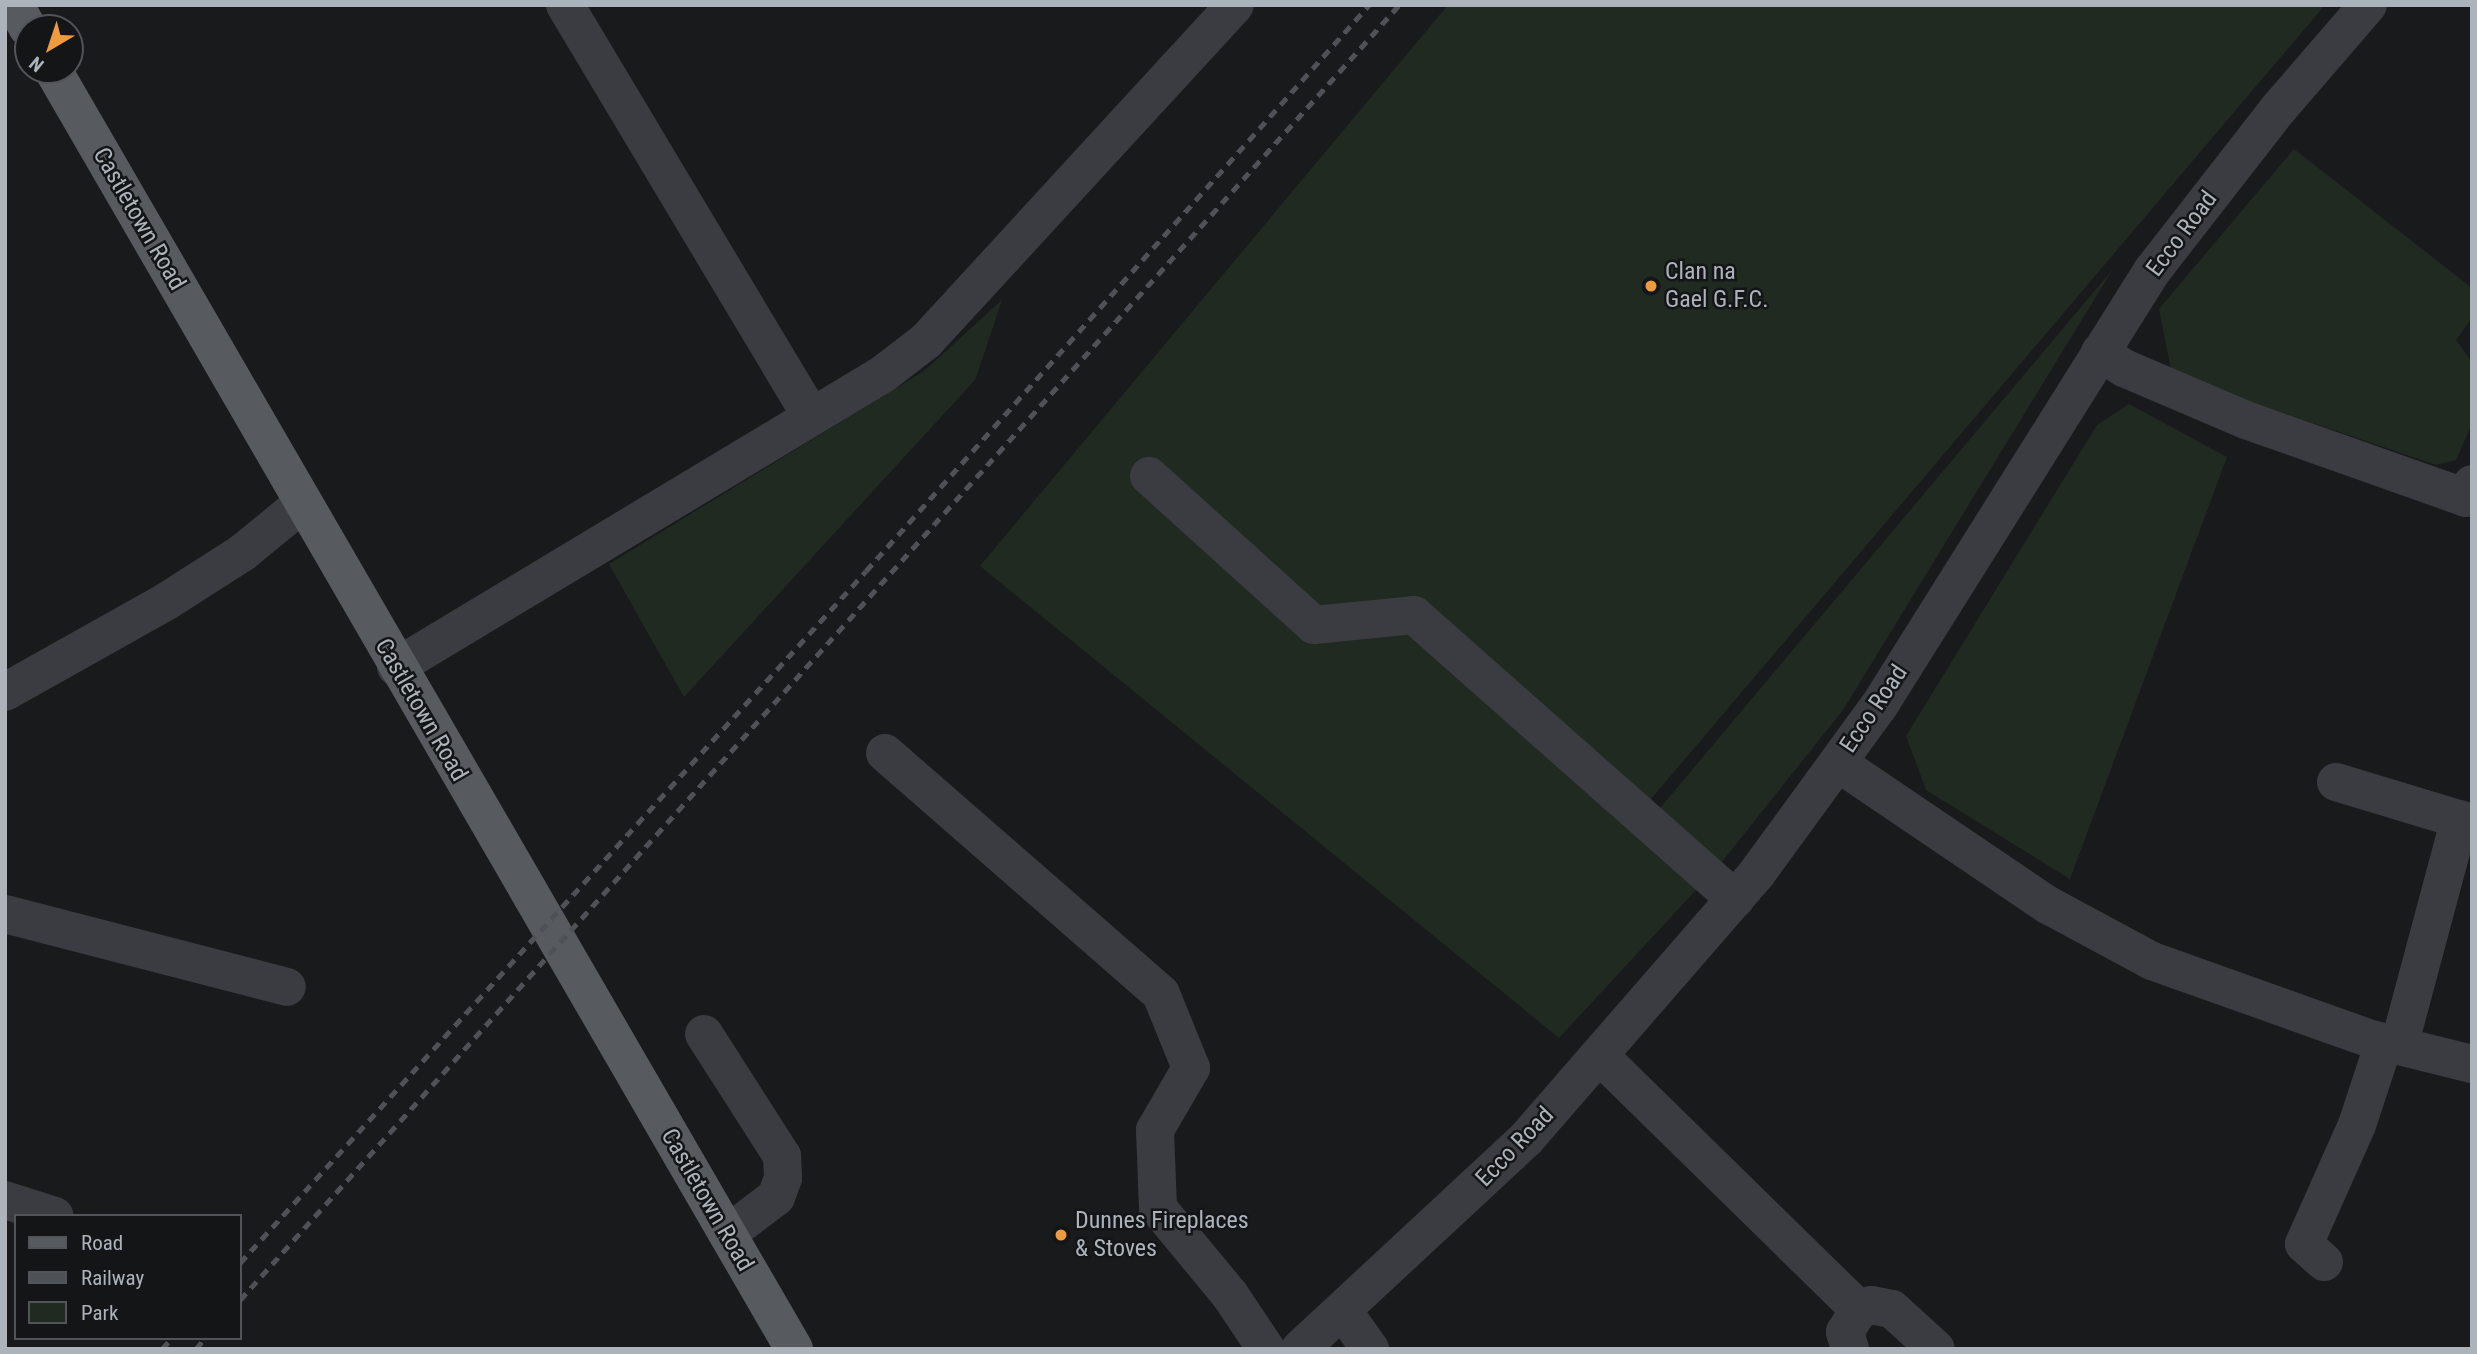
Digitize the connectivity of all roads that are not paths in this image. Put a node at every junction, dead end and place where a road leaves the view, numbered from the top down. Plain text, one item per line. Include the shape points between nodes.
1 (565, 5) edge
2 (1235, 5) edge
3 (2368, 5) edge
4 (61, 84) edge
5 (2101, 352) junction
6 (812, 417) junction
7 (1149, 476) dead end
8 (2472, 484) edge
9 (303, 503) junction
10 (396, 667) junction
11 (5, 692) edge
12 (885, 753) dead end
13 (1838, 763) junction
14 (2336, 782) dead end
15 (2466, 821) edge
16 (1735, 899) junction
17 (5, 914) edge
18 (287, 987) dead end
19 (704, 1034) dead end
20 (2391, 1045) junction
21 (1599, 1055) junction
22 (2472, 1064) edge
23 (5, 1200) edge
24 (49, 1214) edge
25 (727, 1234) junction
26 (2324, 1262) dead end
27 (1859, 1310) junction
28 (1343, 1311) junction
29 (794, 1349) edge
30 (1266, 1349) edge
31 (1300, 1349) edge
32 (1370, 1349) edge
33 (1850, 1349) edge
34 (1936, 1349) edge

1 - 6 street
2 - 6 street via 952,316 883,374
3 - 5 street, Ecco Road via 2279,108 2152,271
4 - 9 main road, Castletown Road
5 - 8 street via 2132,371 2246,420 2466,498
5 - 13 street, Ecco Road via 1879,706
6 - 10 street
7 - 16 street via 1314,625 1414,615
9 - 10 main road, Castletown Road
9 - 11 street via 242,553 167,601
10 - 25 main road, Castletown Road
12 - 30 street via 1161,994 1191,1068 1155,1130 1158,1208 1230,1295
13 - 16 street, Ecco Road
13 - 20 street via 2048,905 2152,961 2241,996
14 - 15 street
15 - 20 street
16 - 21 street, Ecco Road
17 - 18 street
19 - 25 street via 782,1156 783,1178 776,1197
20 - 22 street
20 - 26 street via 2304,1244
21 - 27 street
21 - 28 street, Ecco Road via 1526,1139
23 - 24 street
25 - 29 main road, Castletown Road
27 - 33 street via 1845,1332
27 - 34 street via 1871,1305 1892,1309
28 - 31 street, Ecco Road
28 - 32 street

